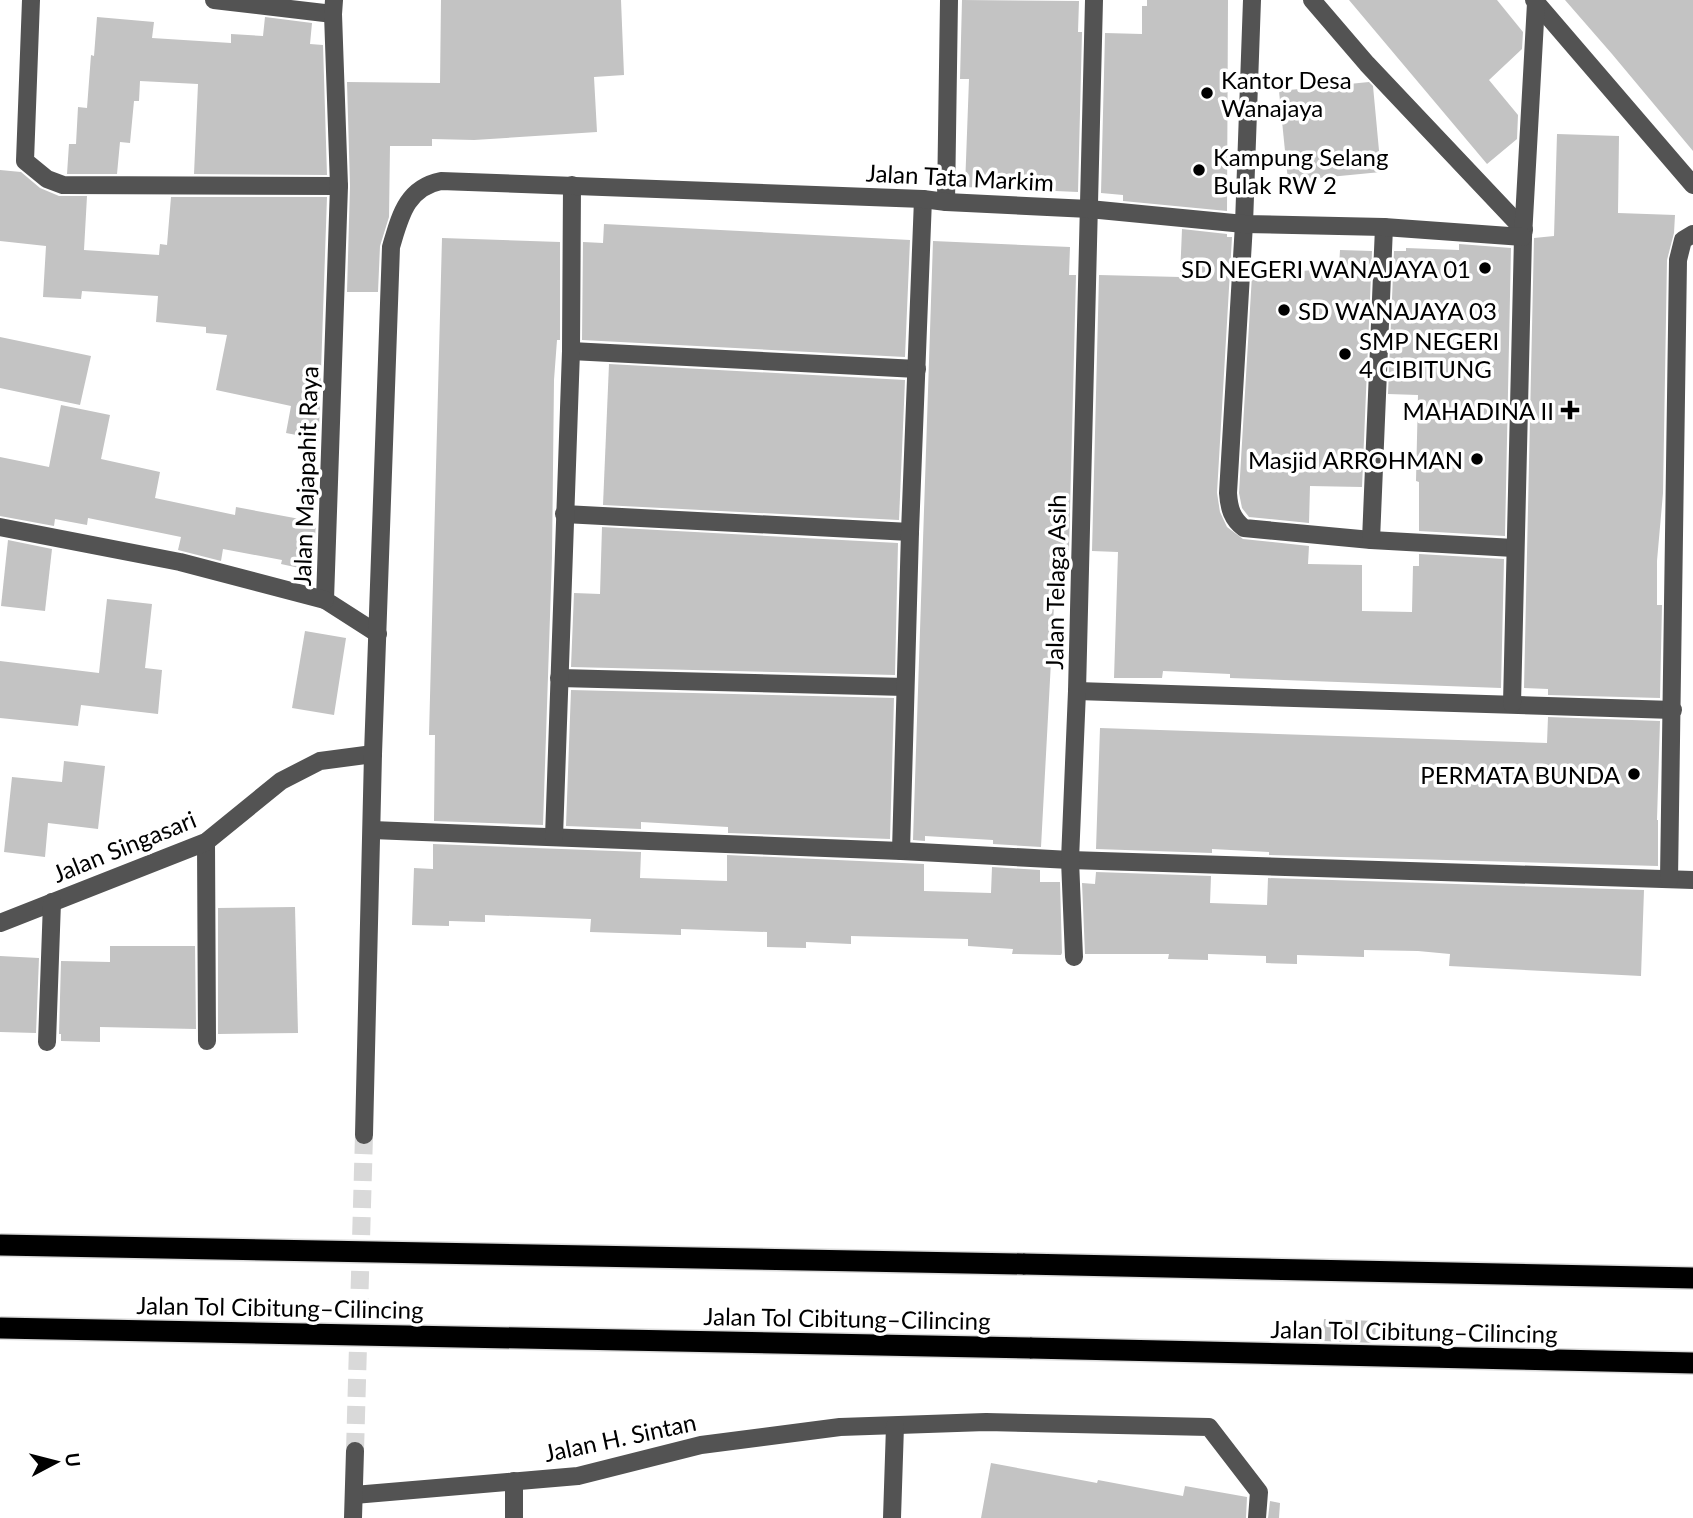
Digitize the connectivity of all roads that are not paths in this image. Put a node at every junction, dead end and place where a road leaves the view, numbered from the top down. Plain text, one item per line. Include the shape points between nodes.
1 (31, 0) edge
2 (214, 0) edge
3 (949, 0) edge
4 (1094, 0) edge
5 (1252, 0) edge
6 (1312, 0) edge
7 (1535, 1) edge
8 (333, 7) edge
9 (572, 184) junction
10 (340, 186) junction
11 (1693, 186) edge
12 (923, 199) junction
13 (946, 202) junction
14 (1089, 209) junction
15 (1244, 224) junction
16 (1384, 227) junction
17 (1523, 234) junction
18 (1693, 234) edge
19 (571, 351) junction
20 (918, 369) junction
21 (564, 514) junction
22 (0, 527) edge
23 (910, 532) junction
24 (1371, 540) junction
25 (1514, 548) junction
26 (325, 600) junction
27 (378, 634) junction
28 (559, 678) junction
29 (905, 687) junction
30 (1077, 691) junction
31 (1512, 704) junction
32 (1673, 710) junction
33 (373, 754) junction
34 (372, 830) junction
35 (554, 837) junction
36 (206, 842) junction
37 (901, 851) junction
38 (1070, 860) junction
39 (1669, 879) junction
40 (1693, 880) edge
41 (52, 902) junction
42 (0, 923) edge
43 (1074, 957) dead end
44 (207, 1041) dead end
45 (47, 1042) dead end
46 (364, 1135) tunnel mouth
47 (0, 1245) edge
48 (1693, 1278) edge
49 (0, 1328) edge
50 (1693, 1363) edge
51 (895, 1426) junction
52 (355, 1451) tunnel mouth
53 (514, 1481) junction
54 (354, 1495) junction
55 (353, 1518) edge
56 (514, 1518) edge
57 (892, 1518) edge
58 (1257, 1518) edge

1 - 10 street via 25,161 47,179 64,185
2 - 8 street
3 - 13 street
4 - 14 street, Jalan Telaga Asih
5 - 15 street
6 - 17 street
7 - 11 street
7 - 17 street
8 - 10 street, Jalan Majapahit Raya
9 - 12 street, Jalan Tata Markim
9 - 19 street
9 - 27 street, Jalan Tata Markim via 441,181 428,184 403,207 391,247
10 - 26 street, Jalan Majapahit Raya
12 - 13 street, Jalan Tata Markim
12 - 20 street
13 - 14 street, Jalan Tata Markim
14 - 15 street, Jalan Tata Markim
14 - 30 street, Jalan Telaga Asih
15 - 16 street, Jalan Tata Markim
15 - 24 street via 1229,507 1244,528
16 - 17 street, Jalan Tata Markim
16 - 24 street
17 - 25 street
18 - 32 street via 1683,240 1678,261
19 - 20 street
19 - 21 street
20 - 23 street
21 - 23 street
21 - 28 street
22 - 26 street via 180,562
23 - 29 street
24 - 25 street
25 - 31 street
26 - 27 street, Jalan Majapahit Raya
27 - 33 street
28 - 29 street
28 - 35 street
29 - 37 street
30 - 31 street
30 - 38 street, Jalan Telaga Asih
31 - 32 street
32 - 39 street
33 - 34 street
33 - 36 street, Jalan Singasari via 320,761 281,781
34 - 35 street
34 - 46 street
35 - 37 street
36 - 41 street, Jalan Singasari
36 - 44 street
37 - 38 street
38 - 39 street
38 - 43 street, Jalan Telaga Asih
39 - 40 street
41 - 42 street, Jalan Singasari
41 - 45 street
47 - 48 highway, bridge
49 - 50 highway, Jalan Tol Cibitung–Cilincing, bridge
51 - 53 street, Jalan H. Sintan via 840,1427 701,1445 578,1476
51 - 57 street
51 - 58 street, Jalan H. Sintan via 1209,1427 1259,1492
52 - 54 street
53 - 54 street, Jalan H. Sintan
53 - 56 street
54 - 55 street

